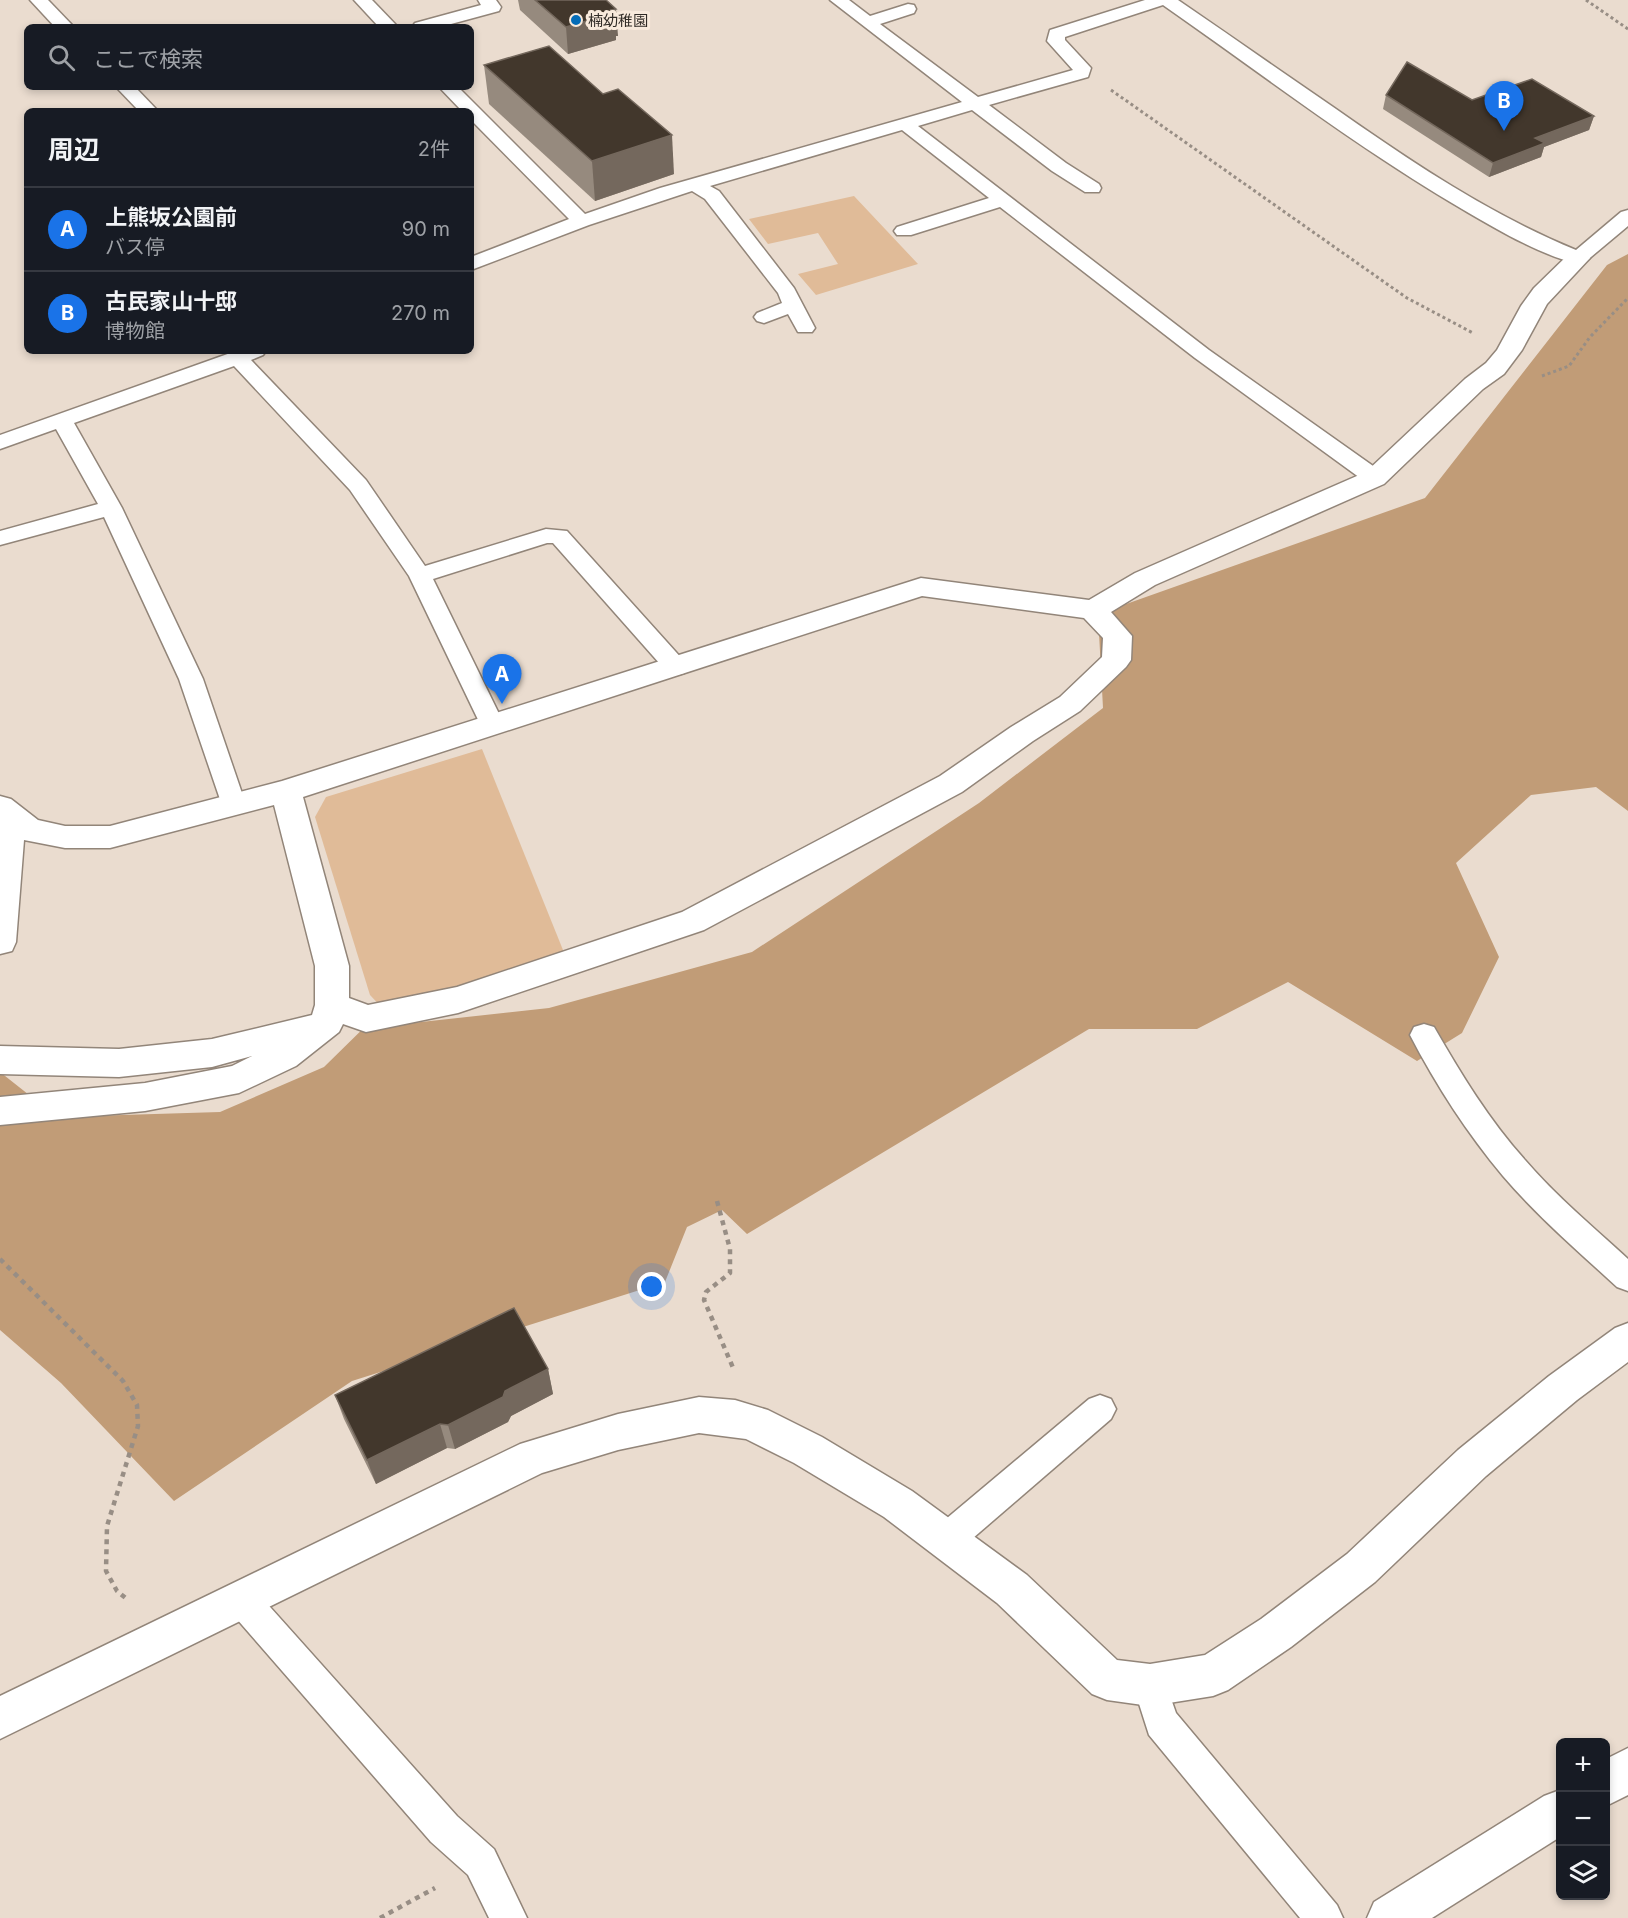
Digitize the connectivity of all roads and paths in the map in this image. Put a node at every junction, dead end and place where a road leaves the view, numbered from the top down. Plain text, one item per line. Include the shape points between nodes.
1 (38, 0) edge
2 (362, 0) edge
3 (486, 0) edge
4 (838, 0) edge
5 (1162, 0) edge
6 (1167, 0) edge
7 (1586, 0) edge
8 (908, 9) dead end
9 (868, 22) junction
10 (62, 24) edge
11 (385, 24) edge
12 (432, 24) edge
13 (1628, 29) edge
14 (1082, 73) junction
15 (128, 90) edge
16 (451, 90) edge
17 (974, 102) junction
18 (146, 108) edge
19 (469, 108) edge
20 (474, 113) edge
21 (906, 125) junction
22 (694, 184) junction
23 (1092, 188) dead end
24 (1003, 200) junction
25 (1628, 216) edge
26 (582, 221) junction
27 (904, 231) dead end
28 (1578, 258) junction
29 (474, 263) edge
30 (794, 305) junction
31 (764, 316) dead end
32 (805, 328) dead end
33 (1509, 352) junction
34 (247, 354) edge
35 (62, 421) junction
36 (0, 442) edge
37 (1375, 478) junction
38 (111, 508) junction
39 (0, 538) edge
40 (420, 575) junction
41 (1093, 610) junction
42 (676, 667) junction
43 (492, 724) junction
44 (286, 791) junction
45 (233, 805) junction
46 (5, 811) edge
47 (0, 942) edge
48 (330, 1014) junction
49 (1424, 1035) dead end
50 (0, 1060) edge
51 (0, 1111) edge
52 (717, 1201) dead end
53 (0, 1259) edge
54 (1628, 1278) edge
55 (1628, 1340) edge
56 (1100, 1409) dead end
57 (735, 1418) junction
58 (946, 1540) junction
59 (241, 1599) junction
60 (159, 1640) junction
61 (1150, 1685) junction
62 (0, 1718) edge
63 (1628, 1770) edge
64 (1610, 1781) edge
65 (1556, 1814) edge
66 (481, 1862) junction
67 (380, 1918) edge
68 (508, 1918) edge
69 (1324, 1918) edge
70 (1390, 1918) edge

1 - 10 lane
2 - 11 lane
3 - 12 lane via 493,7
4 - 9 lane
5 - 14 lane via 1056,34 1056,41 1082,68
6 - 28 lane via 1433,186 1482,215
7 - 13 path
8 - 9 lane
9 - 17 lane
14 - 17 lane
14 - 33 path via 1407,298
15 - 18 lane
16 - 19 lane
17 - 21 lane
17 - 23 lane
20 - 26 lane
21 - 22 lane
21 - 24 lane
22 - 26 lane
22 - 30 lane via 712,195
24 - 27 lane
24 - 37 lane via 1202,354
25 - 28 lane
26 - 29 lane
28 - 33 street via 1534,304
30 - 31 lane
30 - 32 lane
33 - 37 street
34 - 35 lane
34 - 40 lane via 358,485
35 - 36 lane
35 - 38 lane
37 - 41 street via 1145,579
38 - 39 lane
38 - 45 lane via 191,679
40 - 42 lane via 546,536 559,536
40 - 43 lane
41 - 42 street via 921,587
41 - 48 street via 1118,636 1116,660 1070,704 951,784 693,921 458,1000 366,1019
42 - 43 street
43 - 44 street
44 - 45 street
44 - 48 street via 332,966
45 - 46 street via 110,837 65,837 29,830
46 - 47 street
48 - 50 street via 212,1053 119,1063
48 - 51 street via 284,1056 239,1079 145,1097
49 - 54 lane via 1455,1089 1500,1152 1539,1195
52 - 57 path via 730,1249 730,1273 706,1292 704,1300 734,1369
53 - 60 path via 123,1381 137,1405 138,1426 107,1526 106,1571 117,1591 149,1617
55 - 61 street via 1472,1463 1361,1568 1276,1633 1213,1675
56 - 58 lane
57 - 58 street via 754,1423 808,1450 898,1504
57 - 59 street via 699,1415 618,1432 534,1456
58 - 61 street via 1012,1589 1107,1679
59 - 60 street
59 - 66 lane via 444,1829
60 - 62 street
61 - 69 lane via 1161,1723
63 - 64 street
65 - 70 street
66 - 67 path
66 - 68 lane

